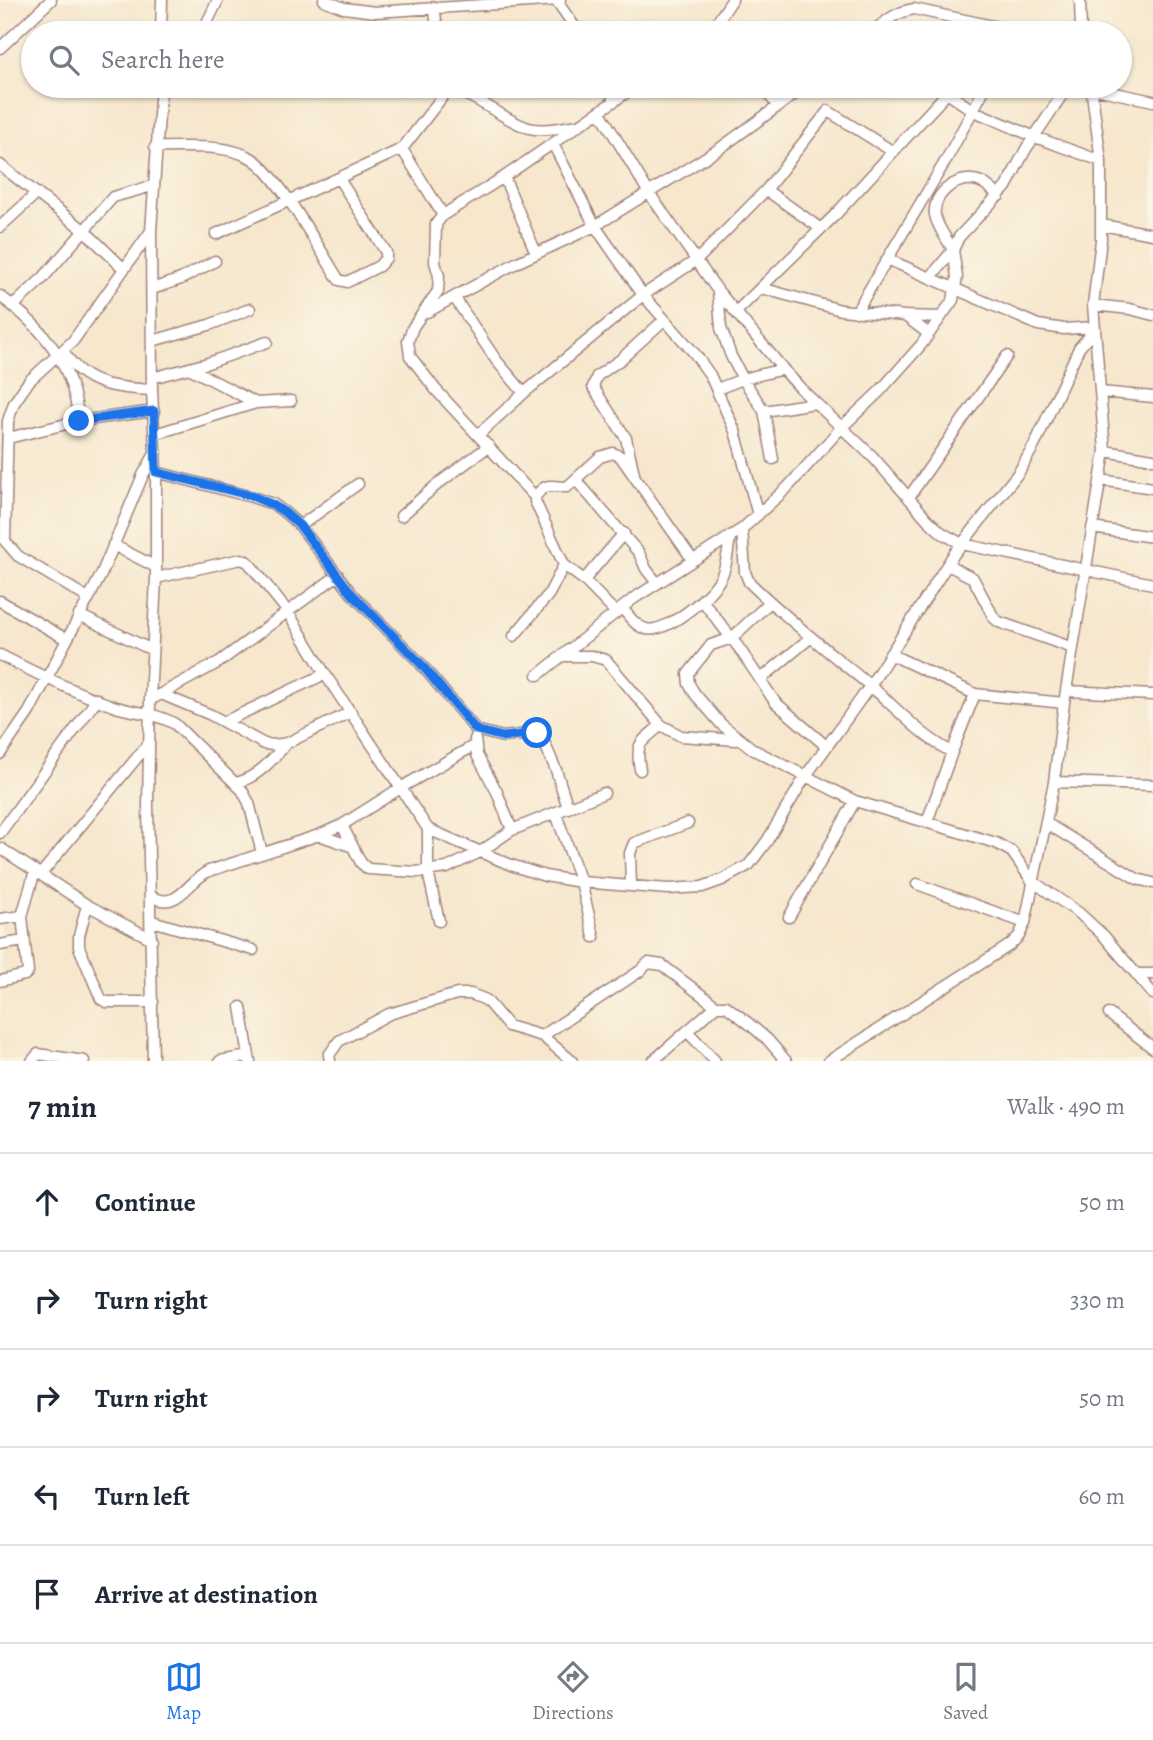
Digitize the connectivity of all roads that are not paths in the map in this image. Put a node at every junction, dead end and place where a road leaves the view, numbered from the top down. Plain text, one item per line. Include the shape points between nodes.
1 (51, 0) edge
2 (162, 0) edge
3 (218, 0) edge
4 (324, 0) edge
5 (372, 0) edge
6 (558, 0) edge
7 (732, 0) edge
8 (1080, 0) edge
9 (494, 2) edge
10 (434, 7) junction
11 (375, 12) junction
12 (29, 21) edge
13 (161, 21) edge
14 (208, 21) edge
15 (436, 21) edge
16 (571, 21) edge
17 (721, 21) edge
18 (886, 21) edge
19 (965, 21) edge
20 (1081, 21) edge
21 (21, 28) edge
22 (0, 48) edge
23 (1132, 96) edge
24 (160, 98) edge
25 (439, 98) edge
26 (473, 98) edge
27 (613, 98) edge
28 (619, 98) edge
29 (772, 98) edge
30 (790, 98) edge
31 (940, 98) edge
32 (956, 98) edge
33 (980, 98) edge
34 (1060, 98) edge
35 (1092, 98) edge
36 (615, 101) junction
37 (1153, 101) edge
38 (778, 107) junction
39 (974, 111) junction
40 (600, 112) junction
41 (581, 125) junction
42 (1035, 137) junction
43 (553, 144) junction
44 (155, 147) junction
45 (402, 149) junction
46 (892, 151) junction
47 (1101, 162) junction
48 (0, 165) edge
49 (504, 177) junction
50 (339, 179) junction
51 (152, 186) junction
52 (766, 190) junction
53 (37, 193) junction
54 (649, 193) junction
55 (999, 196) junction
56 (289, 200) junction
57 (443, 215) junction
58 (1101, 225) junction
59 (595, 226) junction
60 (0, 227) edge
61 (820, 228) junction
62 (85, 231) junction
63 (151, 231) junction
64 (216, 234) dead end
65 (1153, 234) edge
66 (953, 250) junction
67 (536, 253) junction
68 (887, 259) junction
69 (697, 260) junction
70 (215, 261) dead end
71 (124, 269) junction
72 (930, 278) junction
73 (956, 287) junction
74 (761, 288) junction
75 (152, 289) junction
76 (718, 291) junction
77 (643, 295) junction
78 (0, 296) edge
79 (454, 297) junction
80 (1093, 305) junction
81 (13, 306) junction
82 (250, 309) dead end
83 (736, 312) junction
84 (856, 312) junction
85 (1153, 315) edge
86 (422, 316) junction
87 (905, 316) junction
88 (942, 317) junction
89 (664, 320) junction
90 (1095, 328) junction
91 (1070, 329) junction
92 (929, 334) junction
93 (152, 341) junction
94 (267, 342) dead end
95 (1079, 348) junction
96 (61, 354) junction
97 (1007, 356) dead end
98 (189, 368) junction
99 (783, 369) junction
100 (152, 378) junction
101 (743, 379) junction
102 (717, 389) junction
103 (152, 390) junction
104 (1101, 392) junction
105 (524, 393) junction
106 (1153, 397) edge
107 (291, 401) dead end
108 (256, 403) junction
109 (815, 403) junction
110 (154, 411) junction
111 (764, 411) junction
112 (79, 421) junction
113 (841, 428) junction
114 (155, 433) junction
115 (479, 434) junction
116 (8, 438) junction
117 (489, 446) junction
118 (1105, 451) junction
119 (156, 452) junction
120 (773, 459) dead end
121 (1153, 459) edge
122 (156, 472) junction
123 (634, 476) junction
124 (576, 480) junction
125 (1101, 480) junction
126 (358, 484) dead end
127 (1153, 488) edge
128 (535, 497) junction
129 (909, 497) junction
130 (758, 515) junction
131 (401, 516) dead end
132 (300, 526) junction
133 (1092, 528) junction
134 (742, 529) junction
135 (624, 533) junction
136 (730, 536) junction
137 (1153, 537) edge
138 (962, 544) junction
139 (3, 545) edge
140 (113, 545) junction
141 (692, 559) junction
142 (564, 565) junction
143 (948, 565) junction
144 (1086, 570) junction
145 (156, 573) junction
146 (338, 575) junction
147 (584, 580) junction
148 (657, 583) junction
149 (1153, 584) edge
150 (88, 598) junction
151 (702, 600) junction
152 (0, 601) edge
153 (770, 602) junction
154 (619, 610) junction
155 (288, 612) junction
156 (79, 615) junction
157 (514, 636) dead end
158 (732, 638) junction
159 (810, 638) junction
160 (66, 639) junction
161 (1073, 648) junction
162 (152, 650) junction
163 (890, 654) junction
164 (0, 655) edge
165 (563, 656) junction
166 (325, 674) junction
167 (538, 675) dead end
168 (45, 678) junction
169 (761, 679) junction
170 (870, 685) junction
171 (161, 694) junction
172 (975, 694) junction
173 (1153, 695) edge
174 (1065, 697) junction
175 (97, 699) junction
176 (150, 701) junction
177 (351, 712) junction
178 (150, 715) junction
179 (224, 722) junction
180 (661, 725) junction
181 (476, 730) junction
182 (739, 740) junction
183 (149, 743) junction
184 (287, 743) junction
185 (475, 745) junction
186 (826, 746) junction
187 (952, 752) junction
188 (0, 754) edge
189 (640, 770) dead end
190 (805, 777) junction
191 (1054, 782) junction
192 (237, 783) junction
193 (1153, 785) edge
194 (402, 787) junction
195 (604, 793) dead end
196 (855, 801) junction
197 (568, 808) junction
198 (556, 814) junction
199 (927, 822) junction
200 (688, 823) dead end
201 (1046, 823) junction
202 (342, 825) junction
203 (428, 829) junction
204 (512, 830) junction
205 (0, 833) edge
206 (318, 835) junction
207 (351, 846) junction
208 (0, 848) edge
209 (480, 852) junction
210 (262, 853) junction
211 (428, 872) junction
212 (38, 873) junction
213 (1032, 881) junction
214 (581, 882) junction
215 (1153, 883) edge
216 (916, 884) dead end
217 (631, 886) junction
218 (151, 896) junction
219 (87, 905) junction
220 (22, 916) junction
221 (789, 917) dead end
222 (0, 919) edge
223 (152, 921) junction
224 (439, 921) dead end
225 (1025, 923) junction
226 (594, 937) dead end
227 (152, 939) junction
228 (24, 941) junction
229 (0, 945) edge
230 (253, 950) dead end
231 (1138, 974) junction
232 (1153, 974) edge
233 (0, 981) edge
234 (1153, 994) edge
235 (153, 1002) junction
236 (716, 1006) junction
237 (241, 1007) dead end
238 (1109, 1014) dead end
239 (687, 1031) junction
240 (542, 1036) junction
241 (1153, 1048) edge
242 (250, 1058) edge
243 (32, 1061) edge
244 (84, 1061) edge
245 (153, 1061) edge
246 (220, 1061) edge
247 (330, 1061) edge
248 (572, 1061) edge
249 (653, 1061) edge
250 (715, 1061) edge
251 (786, 1061) edge
252 (829, 1061) edge

1 - 12 street
2 - 13 street
3 - 14 street
4 - 11 street
5 - 11 street
6 - 9 street
6 - 16 street
7 - 17 street
8 - 20 street
9 - 10 street
10 - 11 street
10 - 15 street
18 - 19 street via 914,9
21 - 22 street
23 - 37 street
24 - 44 street
25 - 45 street
26 - 41 street via 528,127
27 - 36 street
28 - 36 street
29 - 38 street
30 - 38 street
31 - 46 street
32 - 39 street
33 - 39 street
34 - 42 street
35 - 47 street
36 - 40 street
38 - 54 street
39 - 42 street
39 - 68 street
40 - 41 street
40 - 54 street
41 - 43 street
42 - 47 street
42 - 55 street
43 - 49 street
43 - 59 street
44 - 51 street
44 - 56 street via 211,149 251,158
45 - 50 street
45 - 57 street
46 - 52 street via 828,111
46 - 61 street
47 - 58 street
48 - 53 street
49 - 57 street
49 - 67 street
50 - 56 street
50 - 56 street via 386,252 379,266 347,282 339,280
51 - 62 street via 113,197
51 - 63 street
52 - 61 street
52 - 69 street
53 - 60 street
53 - 62 street
54 - 59 street
54 - 69 street
55 - 66 street via 970,223
55 - 66 street via 982,182 958,181 946,188 935,214
56 - 64 street
57 - 86 street via 435,232 438,291
58 - 65 street
58 - 80 street
59 - 67 street
59 - 77 street
61 - 74 street
62 - 71 street
62 - 81 street
63 - 71 street
63 - 75 street
66 - 72 street
66 - 73 street
67 - 79 street
68 - 72 street
68 - 84 street
69 - 76 street
69 - 77 street
70 - 75 street
71 - 96 street
72 - 73 street
73 - 88 street
73 - 91 street via 1026,320
74 - 83 street
74 - 84 street
75 - 93 street
76 - 83 street
76 - 101 street via 721,328
77 - 89 street
77 - 105 street
78 - 81 street
79 - 86 street
79 - 105 street
80 - 85 street
80 - 90 street
81 - 96 street
82 - 93 street
83 - 99 street
84 - 87 street
86 - 115 street via 408,341 410,356
87 - 88 street
87 - 92 street
88 - 92 street
89 - 102 street via 695,354
89 - 123 street via 597,376 593,387 626,438
90 - 91 street
90 - 95 street
90 - 104 street
91 - 95 street
92 - 113 street
93 - 100 street
94 - 98 street
95 - 138 street via 1024,463
96 - 103 street via 95,381
96 - 112 street
96 - 116 street via 19,393 8,421
97 - 129 street
98 - 100 street
98 - 108 street
99 - 101 street
99 - 109 street
100 - 103 street
101 - 102 street
101 - 111 street
102 - 130 street via 735,431
103 - 110 street
104 - 106 street
104 - 118 street
105 - 115 street
107 - 108 street
108 - 114 street
109 - 111 street
109 - 113 street
110 - 112 street
110 - 114 street
111 - 120 street
112 - 116 street
113 - 129 street
113 - 130 street
114 - 119 street
115 - 117 street
116 - 139 street
117 - 128 street
117 - 131 street
118 - 121 street
118 - 125 street
119 - 122 street
119 - 140 street
122 - 132 street via 262,500
122 - 145 street
123 - 124 street via 613,453 600,457
123 - 141 street
124 - 128 street via 567,487 548,484
124 - 135 street
125 - 127 street
125 - 133 street
126 - 132 street
128 - 142 street
129 - 138 street via 942,533
130 - 134 street
132 - 146 street
133 - 137 street
133 - 144 street
134 - 136 street
134 - 153 street via 745,572
135 - 147 street
135 - 148 street
136 - 141 street
136 - 151 street via 721,578
138 - 143 street
138 - 144 street
139 - 150 street
140 - 145 street
140 - 150 street
141 - 148 street
142 - 147 street
142 - 157 street via 549,593
143 - 161 street via 973,578 999,622
143 - 163 street
144 - 149 street
144 - 161 street
145 - 155 street via 241,559
145 - 162 street
146 - 155 street
146 - 181 street
147 - 154 street
148 - 154 street
150 - 156 street
151 - 154 street via 655,630 635,624
151 - 158 street
152 - 160 street
153 - 158 street
153 - 159 street
154 - 165 street
155 - 166 street
155 - 171 street via 219,662
156 - 160 street
156 - 162 street
158 - 169 street
158 - 182 street via 711,645 687,679 695,694
159 - 169 street
159 - 170 street
160 - 168 street
161 - 174 street
162 - 176 street
163 - 170 street
163 - 172 street
164 - 168 street
165 - 167 street
165 - 180 street via 606,660
166 - 177 street
166 - 179 street
168 - 175 street
168 - 188 street via 29,712
169 - 186 street via 775,702
170 - 186 street
170 - 187 street via 939,746
171 - 176 street
171 - 179 street
172 - 174 street
172 - 187 street
173 - 174 street
174 - 191 street
175 - 178 street
175 - 205 street
176 - 178 street
177 - 184 street
177 - 194 street
178 - 183 street
178 - 192 street via 176,724
179 - 184 street via 264,744
180 - 182 street via 681,736
180 - 189 street via 638,747
181 - 185 street
181 - 197 street via 503,737 541,735
182 - 190 street
183 - 212 street
183 - 218 street
184 - 192 street via 255,776
185 - 194 street
185 - 204 street
186 - 190 street
187 - 199 street
190 - 196 street
190 - 217 street via 749,865 702,887
191 - 193 street
191 - 201 street
192 - 210 street via 249,803
194 - 202 street
194 - 203 street
195 - 197 street
196 - 199 street
196 - 221 street
197 - 198 street
198 - 204 street
198 - 214 street
199 - 213 street via 996,843 1012,852
200 - 217 street via 634,843
201 - 213 street
201 - 215 street via 1137,879
202 - 206 street
202 - 207 street
203 - 209 street
203 - 211 street
204 - 209 street
206 - 207 street
206 - 210 street
207 - 211 street via 368,869
208 - 212 street
209 - 211 street
209 - 214 street via 545,876
210 - 218 street via 197,877 169,902
211 - 224 street
212 - 219 street
212 - 220 street
213 - 225 street
213 - 231 street via 1079,913
214 - 217 street
214 - 226 street
216 - 225 street
218 - 223 street
219 - 227 street
219 - 235 street via 79,947 101,999
220 - 222 street
220 - 228 street
223 - 227 street
223 - 230 street
225 - 252 street via 1010,945
227 - 235 street
228 - 229 street
228 - 233 street via 27,974
231 - 232 street
231 - 234 street
235 - 245 street
236 - 239 street
236 - 240 street via 653,962
236 - 251 street via 726,1006 747,1021
237 - 242 street
238 - 241 street
239 - 249 street
239 - 250 street
240 - 247 street via 508,1026 486,1000 457,994 389,1014 339,1041
240 - 248 street
242 - 246 street
243 - 244 street via 38,1054

